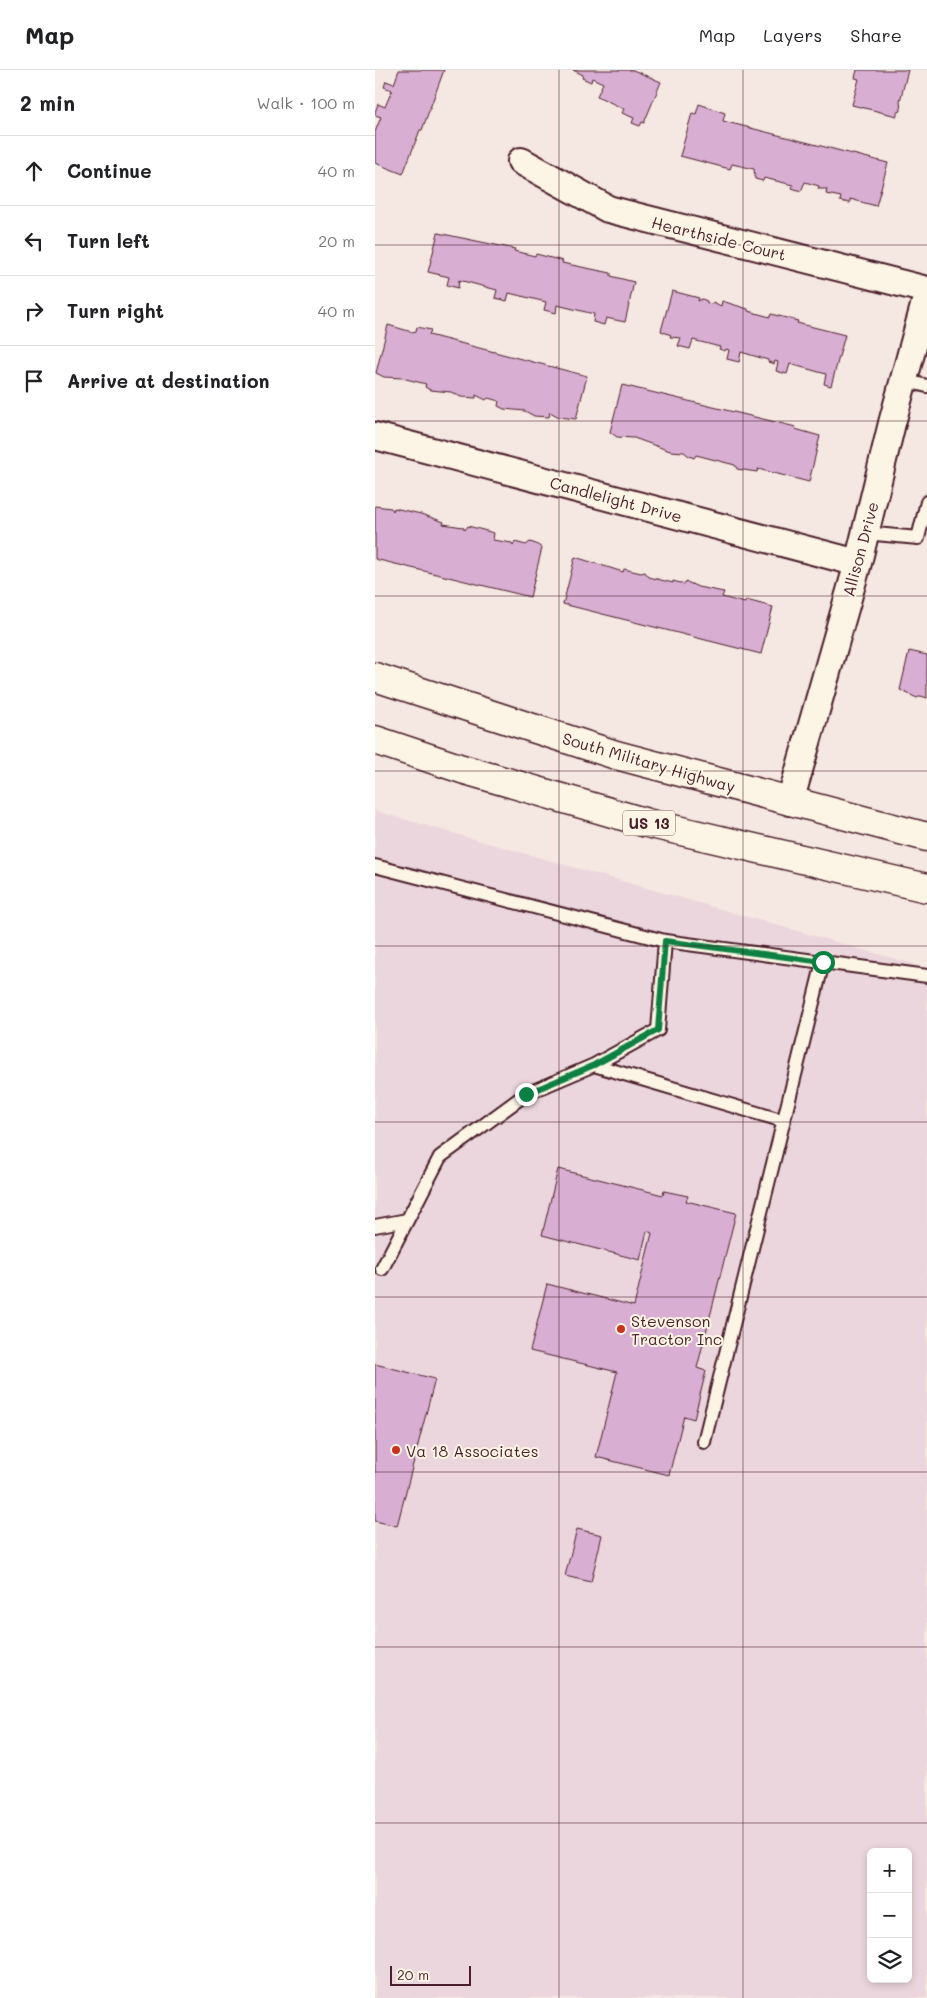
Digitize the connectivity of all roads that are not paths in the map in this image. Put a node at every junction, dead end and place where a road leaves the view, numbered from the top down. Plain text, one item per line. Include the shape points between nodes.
1 (521, 161) dead end
2 (927, 290) edge
3 (927, 295) edge
4 (915, 383) edge
5 (375, 436) edge
6 (927, 502) edge
7 (865, 533) junction
8 (857, 563) junction
9 (375, 677) edge
10 (375, 740) edge
11 (790, 802) junction
12 (927, 837) edge
13 (375, 866) edge
14 (927, 888) edge
15 (665, 941) junction
16 (823, 962) junction
17 (927, 976) edge
18 (594, 1065) junction
19 (784, 1121) junction
20 (407, 1220) junction
21 (375, 1226) edge
22 (381, 1269) dead end
23 (704, 1442) dead end

1 - 2 street, Hearthside Court via 608,209
3 - 4 street, Allison Drive
4 - 7 street, Allison Drive
5 - 8 street, Candlelight Drive
6 - 7 lane via 918,538
7 - 8 street, Allison Drive
8 - 11 street, Allison Drive
9 - 11 main road, South Military Highway via 616,755
10 - 14 main road, US 13 via 462,769 647,822
11 - 12 main road, South Military Highway
13 - 15 lane
15 - 16 lane
15 - 18 lane via 658,1030
16 - 17 lane
16 - 19 lane
18 - 19 lane
18 - 20 lane via 526,1094 440,1158
19 - 23 lane
20 - 21 lane
20 - 22 lane

